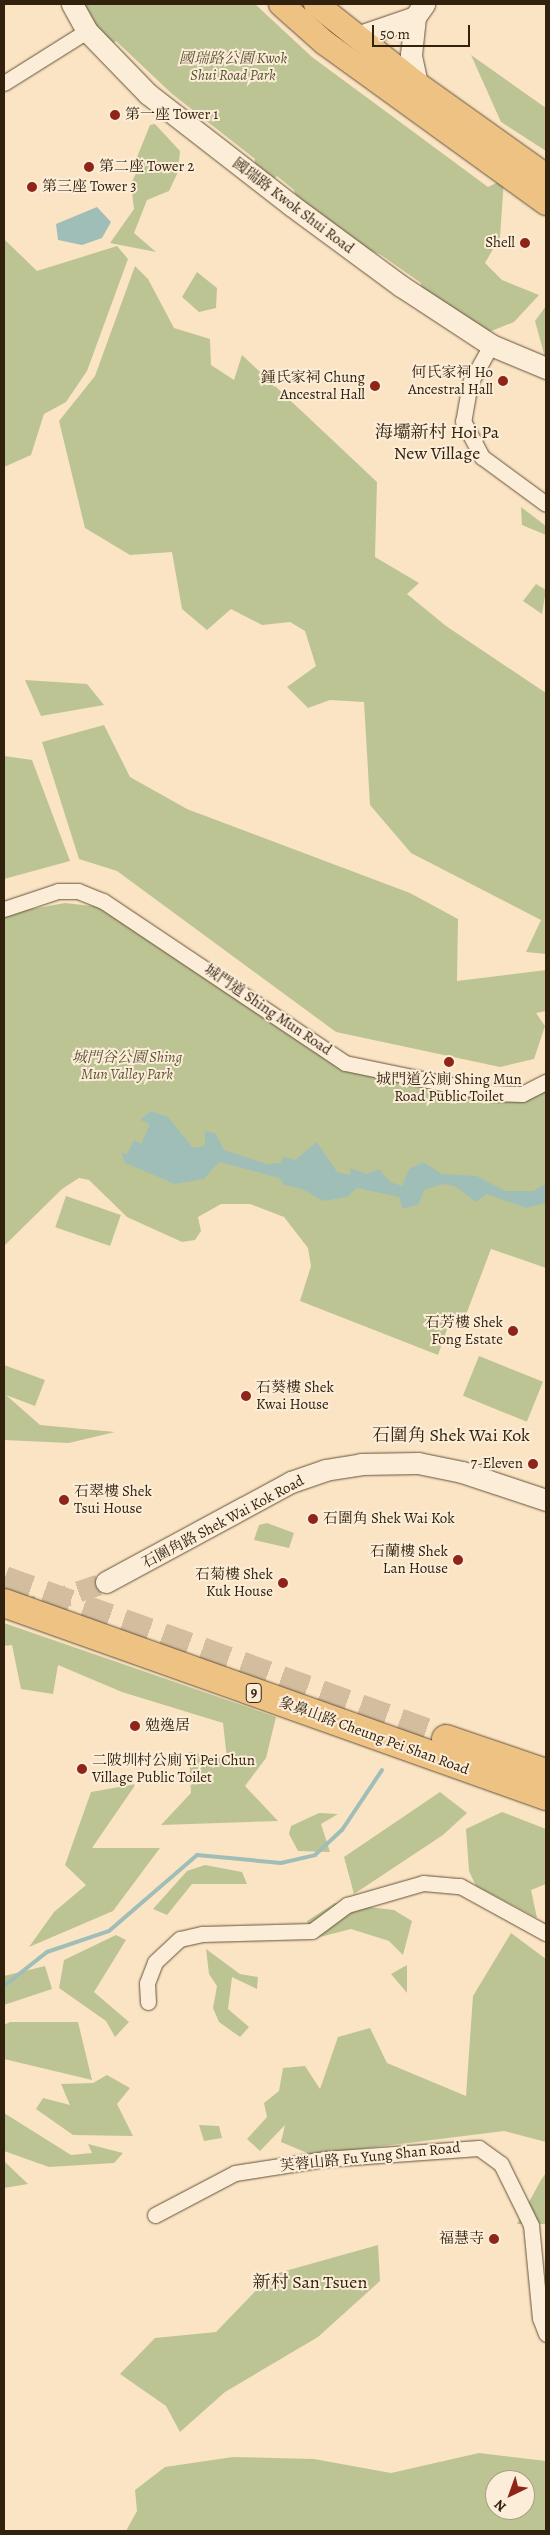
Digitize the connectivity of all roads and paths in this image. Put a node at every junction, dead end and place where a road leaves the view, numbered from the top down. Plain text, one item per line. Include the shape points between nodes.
1 (72, 4) edge
2 (281, 4) edge
3 (316, 4) edge
4 (419, 10) edge
5 (88, 31) junction
6 (357, 37) junction
7 (4, 83) edge
8 (417, 84) junction
9 (546, 176) edge
10 (546, 204) edge
11 (491, 345) junction
12 (546, 368) edge
13 (546, 504) edge
14 (4, 909) edge
15 (546, 1082) edge
16 (546, 1500) edge
17 (106, 1582) tunnel mouth
18 (4, 1603) edge
19 (446, 1739) tunnel mouth
20 (546, 1767) edge
21 (508, 1772) junction
22 (546, 1773) edge
23 (546, 1796) edge
24 (546, 1806) edge
25 (546, 1933) edge
26 (148, 2002) dead end
27 (155, 2215) dead end
28 (546, 2334) edge

1 - 5 street, 國瑞路 Kwok Shui Road
2 - 10 main road via 325,43
3 - 6 main road
4 - 6 street
4 - 8 street via 410,62
5 - 7 street
5 - 11 street, 國瑞路 Kwok Shui Road via 148,94 290,205 401,286
6 - 8 main road
8 - 9 main road
11 - 12 street, 國瑞路 Kwok Shui Road
11 - 13 street via 463,405 466,429 482,457
14 - 15 street, 城門道 Shing Mun Road via 58,891 78,891 103,901 345,1063 490,1093 522,1094
16 - 17 street, 石圍角路 Shek Wai Kok Road via 479,1477 418,1463 361,1464 324,1470 291,1482
18 - 21 highway, 象鼻山路 Cheung Pei Shan Road / 9
19 - 21 highway, 象鼻山路 Cheung Pei Shan Road / 9
20 - 21 highway
21 - 22 highway, 象鼻山路 Cheung Pei Shan Road / 9
21 - 23 highway, 象鼻山路 Cheung Pei Shan Road / 9
21 - 24 highway
25 - 26 street via 492,1900 450,1882 423,1883 347,1905 312,1931 202,1934 180,1939 155,1962 147,1983
27 - 28 street, 芙蓉山路 Fu Yung Shan Road via 235,2173 324,2159 479,2148 501,2164 531,2225 540,2318

